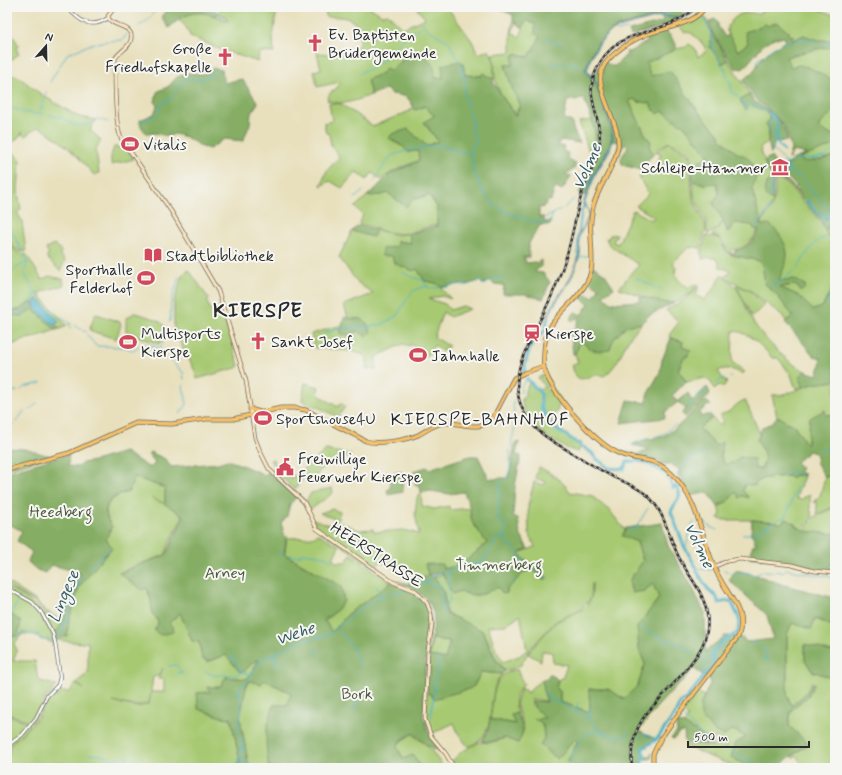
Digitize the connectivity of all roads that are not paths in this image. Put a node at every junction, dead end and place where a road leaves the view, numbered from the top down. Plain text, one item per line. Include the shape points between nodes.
1 (67, 7) edge
2 (115, 7) edge
3 (705, 7) edge
4 (108, 18) junction
5 (544, 366) junction
6 (250, 408) junction
7 (261, 412) junction
8 (251, 415) junction
9 (7, 470) edge
10 (714, 567) junction
11 (835, 573) edge
12 (7, 586) edge
13 (7, 749) edge
14 (454, 768) edge
15 (652, 768) edge

1 - 4 street via 82,21 94,23
2 - 4 main road
3 - 5 main road via 691,20 633,41 616,52 603,67 601,85 618,139 617,149 593,207 589,278 581,291 553,321 546,339
4 - 6 main road, HEERSTRASSE via 125,28 132,36 129,44 116,59 118,131 171,211 218,291 246,381
5 - 7 main road via 514,378 497,412 485,424 465,426 442,423 415,436 387,442 366,441 302,409 281,408
5 - 10 main road via 554,389 572,413 592,433 620,454 651,460 661,465 680,482 692,502
6 - 7 main road
6 - 8 main road, HEERSTRASSE
7 - 8 main road
8 - 9 main road via 172,424 136,423 69,453
8 - 14 main road, HEERSTRASSE via 255,438 265,462 304,502 317,529 393,582 416,591 426,603 432,625 428,650 425,722
10 - 11 main road via 727,560 740,559 792,564 814,571
10 - 15 main road via 738,609 740,631 738,637 670,724 655,750
12 - 13 street via 32,602 41,612 53,634 60,681 47,696 32,724

